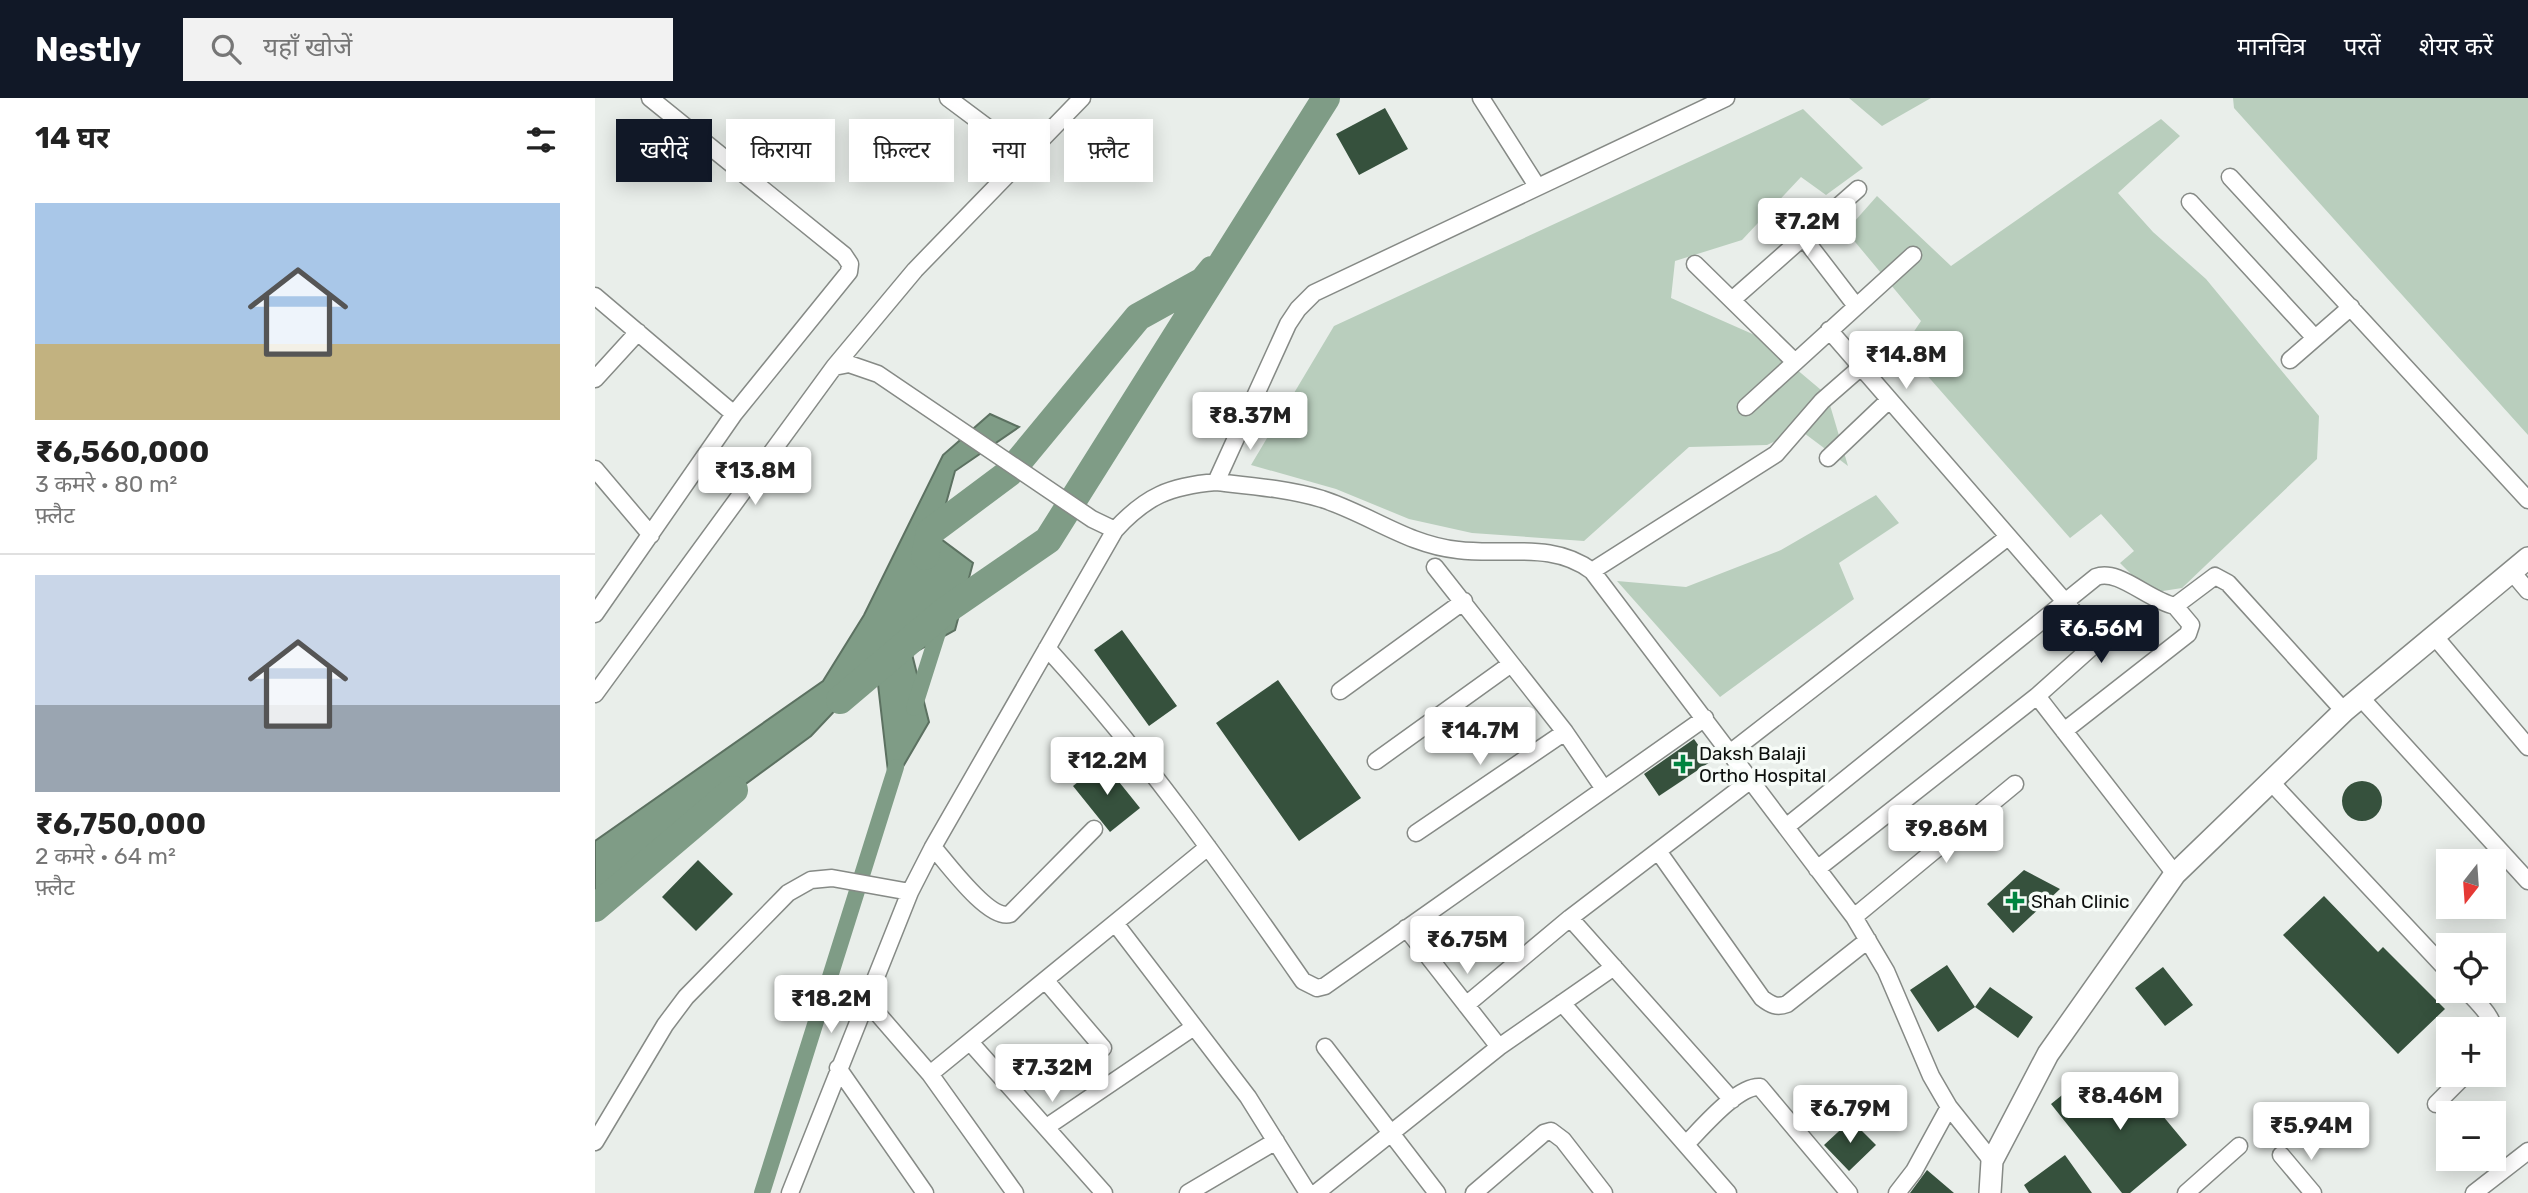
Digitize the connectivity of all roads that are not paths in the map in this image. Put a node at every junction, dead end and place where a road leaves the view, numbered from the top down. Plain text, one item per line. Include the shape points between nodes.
1 (650, 98) edge
2 (948, 98) edge
3 (1082, 98) edge
4 (1483, 98) edge
5 (1726, 98) edge
6 (976, 119) edge
7 (1050, 132) edge
8 (2230, 177) dead end
9 (1002, 182) edge
10 (1537, 186) junction
11 (1857, 189) dead end
12 (2190, 202) dead end
13 (1803, 237) junction
14 (1913, 255) dead end
15 (1695, 264) dead end
16 (595, 296) edge
17 (1732, 300) junction
18 (1856, 306) junction
19 (2351, 307) junction
20 (1829, 330) junction
21 (638, 332) junction
22 (2315, 338) junction
23 (2290, 360) dead end
24 (1795, 362) junction
25 (834, 367) junction
26 (1861, 367) junction
27 (595, 379) edge
28 (1889, 400) junction
29 (1746, 407) dead end
30 (734, 414) junction
31 (1828, 458) dead end
32 (595, 469) edge
33 (1216, 482) junction
34 (2528, 500) edge
35 (1115, 530) junction
36 (651, 535) junction
37 (2008, 537) junction
38 (2520, 565) edge
39 (1435, 567) dead end
40 (1593, 571) junction
41 (2528, 591) edge
42 (1464, 601) junction
43 (2064, 601) junction
44 (2175, 606) junction
45 (595, 614) edge
46 (2436, 638) junction
47 (1047, 648) junction
48 (1511, 664) junction
49 (1340, 691) dead end
50 (595, 694) edge
51 (2037, 696) junction
52 (2361, 698) junction
53 (2344, 711) junction
54 (1705, 718) junction
55 (2064, 731) junction
56 (1566, 732) junction
57 (2528, 747) edge
58 (1731, 752) junction
59 (1376, 761) dead end
60 (1751, 780) junction
61 (2270, 781) junction
62 (2015, 784) dead end
63 (1604, 789) junction
64 (1786, 827) junction
65 (1094, 830) dead end
66 (1416, 833) dead end
67 (933, 847) junction
68 (1208, 847) junction
69 (1658, 851) junction
70 (1817, 869) junction
71 (2175, 874) junction
72 (2528, 881) edge
73 (910, 892) junction
74 (1570, 918) junction
75 (1854, 918) junction
76 (1115, 923) junction
77 (1406, 928) junction
78 (1868, 940) junction
79 (2436, 958) edge
80 (1614, 967) junction
81 (1047, 981) junction
82 (865, 999) junction
83 (1562, 1003) junction
84 (2478, 1003) edge
85 (1466, 1005) junction
86 (2491, 1017) edge
87 (1194, 1027) junction
88 (970, 1042) junction
89 (1325, 1047) dead end
90 (1499, 1047) junction
91 (1103, 1048) dead end
92 (838, 1068) junction
93 (930, 1074) junction
94 (2453, 1087) edge
95 (1732, 1100) junction
96 (2435, 1104) dead end
97 (1949, 1107) junction
98 (1048, 1126) junction
99 (1393, 1132) junction
100 (1276, 1141) junction
101 (595, 1142) edge
102 (1686, 1144) junction
103 (2239, 1146) dead end
104 (2528, 1151) edge
105 (2281, 1155) dead end
106 (1992, 1161) junction
107 (790, 1193) edge
108 (925, 1193) edge
109 (1015, 1193) edge
110 (1104, 1193) edge
111 (1188, 1193) edge
112 (1308, 1193) edge
113 (1317, 1193) edge
114 (1437, 1193) edge
115 (1474, 1193) edge
116 (1604, 1193) edge
117 (1728, 1193) edge
118 (1849, 1193) edge
119 (1897, 1193) edge
120 (1990, 1193) edge
121 (2186, 1193) edge
122 (2313, 1193) edge
123 (2474, 1193) edge

1 - 30 street via 850,264 849,272
2 - 6 street
3 - 7 street
4 - 10 street
5 - 10 street
8 - 19 street
9 - 25 street via 915,270
10 - 33 street via 1314,293 1288,324
11 - 13 street
12 - 22 street
13 - 17 street
13 - 18 street
14 - 18 street
15 - 17 street
16 - 21 street
17 - 24 street
18 - 20 street
19 - 22 street
19 - 34 street
20 - 24 street
20 - 26 street
21 - 27 street
21 - 30 street
22 - 23 street
24 - 29 street
25 - 35 street via 861,367
25 - 50 street
26 - 28 street
26 - 40 street via 1822,401 1776,454
28 - 31 street
28 - 37 street
30 - 36 street
32 - 36 street
33 - 35 street via 1176,487 1150,498
33 - 40 street via 1321,499 1432,545 1557,553
35 - 47 street
36 - 45 street
37 - 43 street
37 - 58 street
38 - 41 street
38 - 46 main road
39 - 42 street
40 - 54 street
42 - 48 street
42 - 49 street
43 - 44 street via 2104,574
43 - 51 street via 2095,640 2088,652
43 - 64 street
44 - 53 street via 2209,578 2222,579
44 - 55 street via 2191,625 2188,634
46 - 52 main road
46 - 57 street
47 - 67 street
47 - 68 street via 1102,706
48 - 56 street
48 - 59 street
51 - 55 street
51 - 70 street
52 - 53 main road
52 - 72 street
53 - 61 main road
54 - 58 street
54 - 63 street
55 - 71 street
56 - 63 street
56 - 66 street
58 - 60 street
60 - 64 street
60 - 69 street
61 - 71 main road
61 - 79 street
62 - 75 street
63 - 77 street
64 - 70 street
65 - 67 street via 1004,916 991,911
67 - 73 street
68 - 76 street
68 - 77 street via 1310,987 1325,986
69 - 74 street
69 - 78 street via 1771,1005 1787,1004
70 - 75 street
71 - 106 main road via 2048,1054
73 - 82 street
73 - 101 street via 855,881 811,880 787,893 686,997
74 - 80 street
74 - 85 street
75 - 78 street
76 - 81 street
76 - 87 street
77 - 85 street
78 - 97 street
80 - 83 street
80 - 95 street
81 - 88 street
81 - 91 street
82 - 92 street
82 - 93 street
83 - 90 street
83 - 102 street
84 - 86 street
85 - 90 street
87 - 98 street
87 - 100 street
88 - 93 street
88 - 98 street
89 - 99 street
90 - 99 street
92 - 107 street
92 - 108 street
93 - 109 street
94 - 96 street
95 - 102 street
95 - 118 street via 1760,1087
97 - 106 street
97 - 119 street
98 - 110 street
99 - 113 street
99 - 114 street
100 - 111 street
100 - 112 street
102 - 117 street
103 - 121 street
104 - 123 street
105 - 122 street
106 - 120 main road
115 - 116 street via 1551,1131

